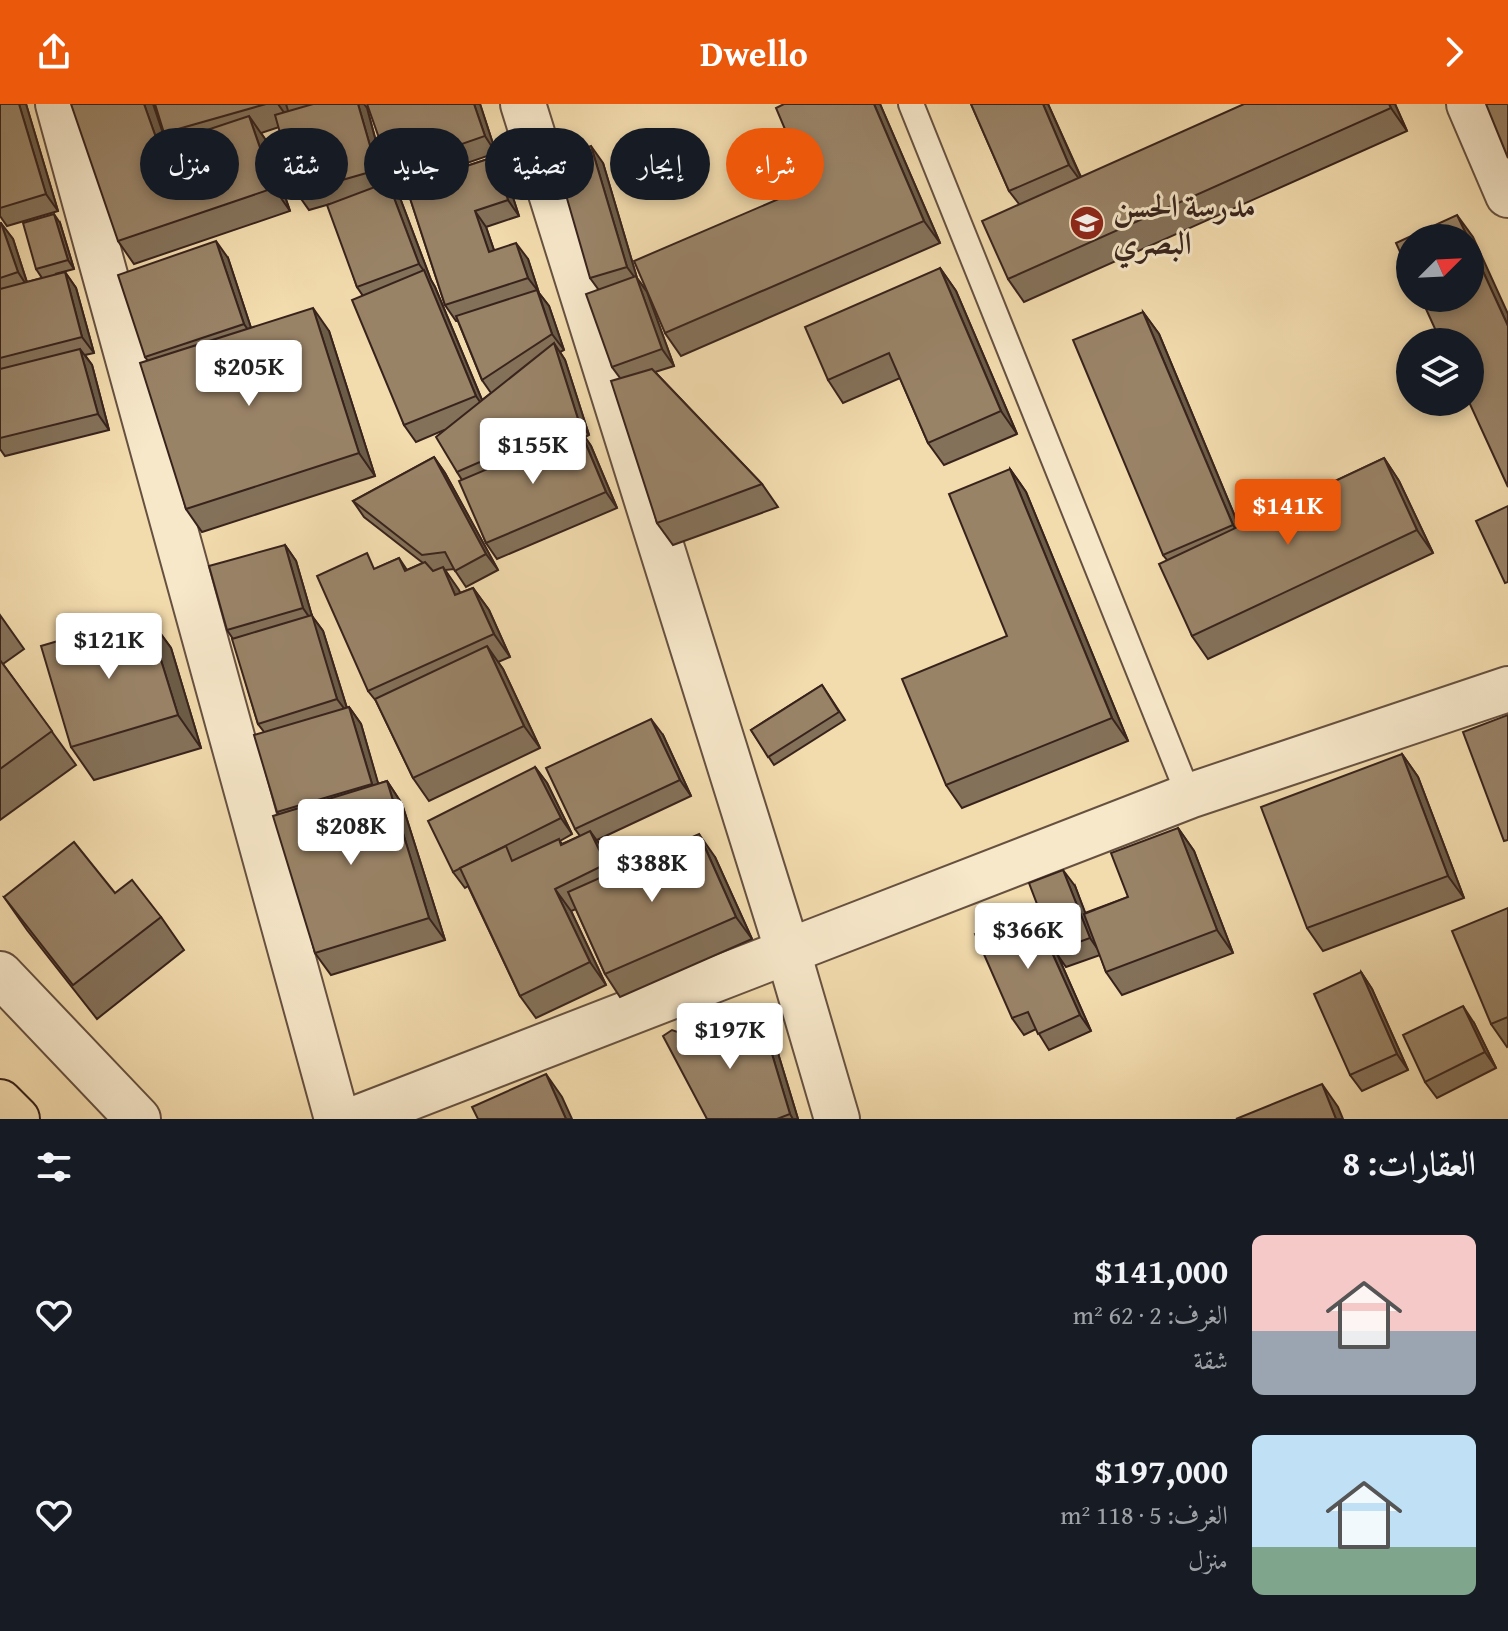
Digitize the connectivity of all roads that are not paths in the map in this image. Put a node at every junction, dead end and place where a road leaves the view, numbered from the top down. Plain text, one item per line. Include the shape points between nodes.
1 (58, 104) edge
2 (523, 104) edge
3 (911, 104) edge
4 (1469, 104) edge
5 (1508, 195) edge
6 (1508, 689) edge
7 (1189, 796) junction
8 (788, 952) junction
9 (0, 974) edge
10 (0, 1102) edge
11 (17, 1119) edge
12 (138, 1119) edge
13 (337, 1119) edge
14 (355, 1119) edge
15 (837, 1119) edge

1 - 13 street
2 - 8 street
3 - 7 lane
4 - 5 street
6 - 7 street
7 - 8 street
8 - 14 street
8 - 15 street
9 - 12 street
10 - 11 main road

